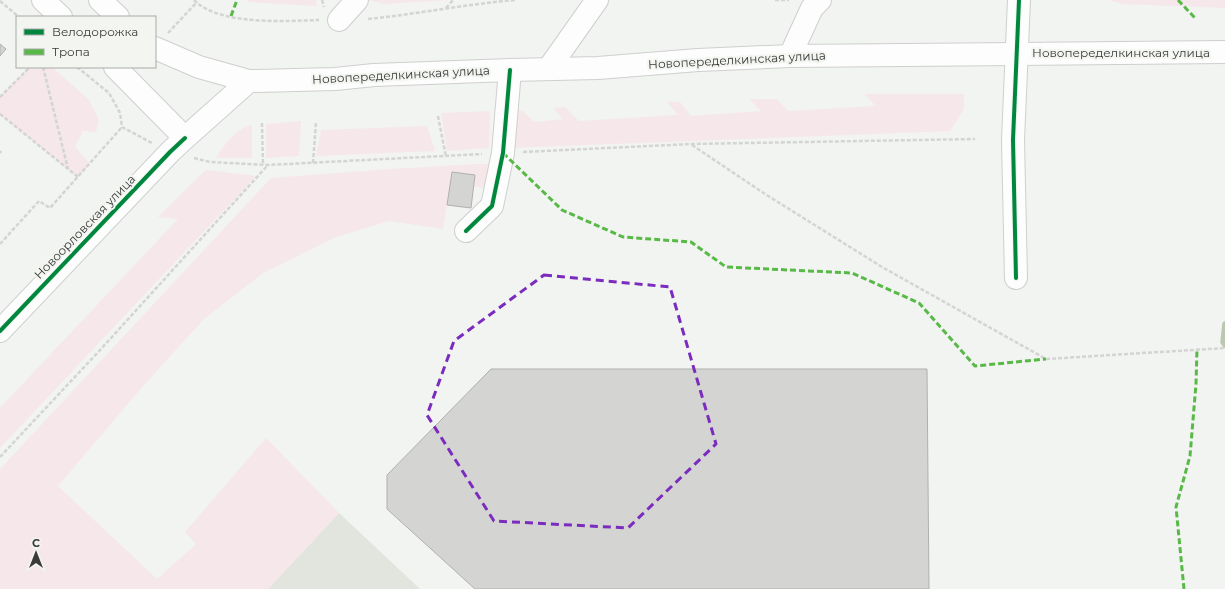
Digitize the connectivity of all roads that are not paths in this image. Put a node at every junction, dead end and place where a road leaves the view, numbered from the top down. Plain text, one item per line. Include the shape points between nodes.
1 (43, 0) edge
2 (100, 0) edge
3 (357, 0) edge
4 (597, 0) edge
5 (820, 0) edge
6 (1019, 0) edge
7 (60, 16) edge
8 (117, 16) edge
9 (339, 20) dead end
10 (160, 42) edge
11 (1225, 52) edge
12 (1016, 54) junction
13 (790, 56) junction
14 (116, 68) edge
15 (549, 68) junction
16 (510, 70) junction
17 (249, 81) junction
18 (178, 145) junction
19 (466, 231) dead end
20 (1016, 278) dead end
21 (0, 331) edge

1 - 7 main road
2 - 8 main road
3 - 9 main road
4 - 15 main road
5 - 13 main road via 812,8
6 - 12 main road
10 - 17 main road, Новопеределкинская улица via 199,66
11 - 12 main road, Новопеределкинская улица
12 - 13 main road, Новопеределкинская улица
12 - 20 main road via 1013,140
13 - 15 main road, Новопеределкинская улица via 598,68
14 - 18 main road
15 - 16 main road, Новопеределкинская улица
16 - 17 main road, Новопеределкинская улица
16 - 19 main road via 503,153 492,206
17 - 18 main road
18 - 21 main road, Новоорловская улица

